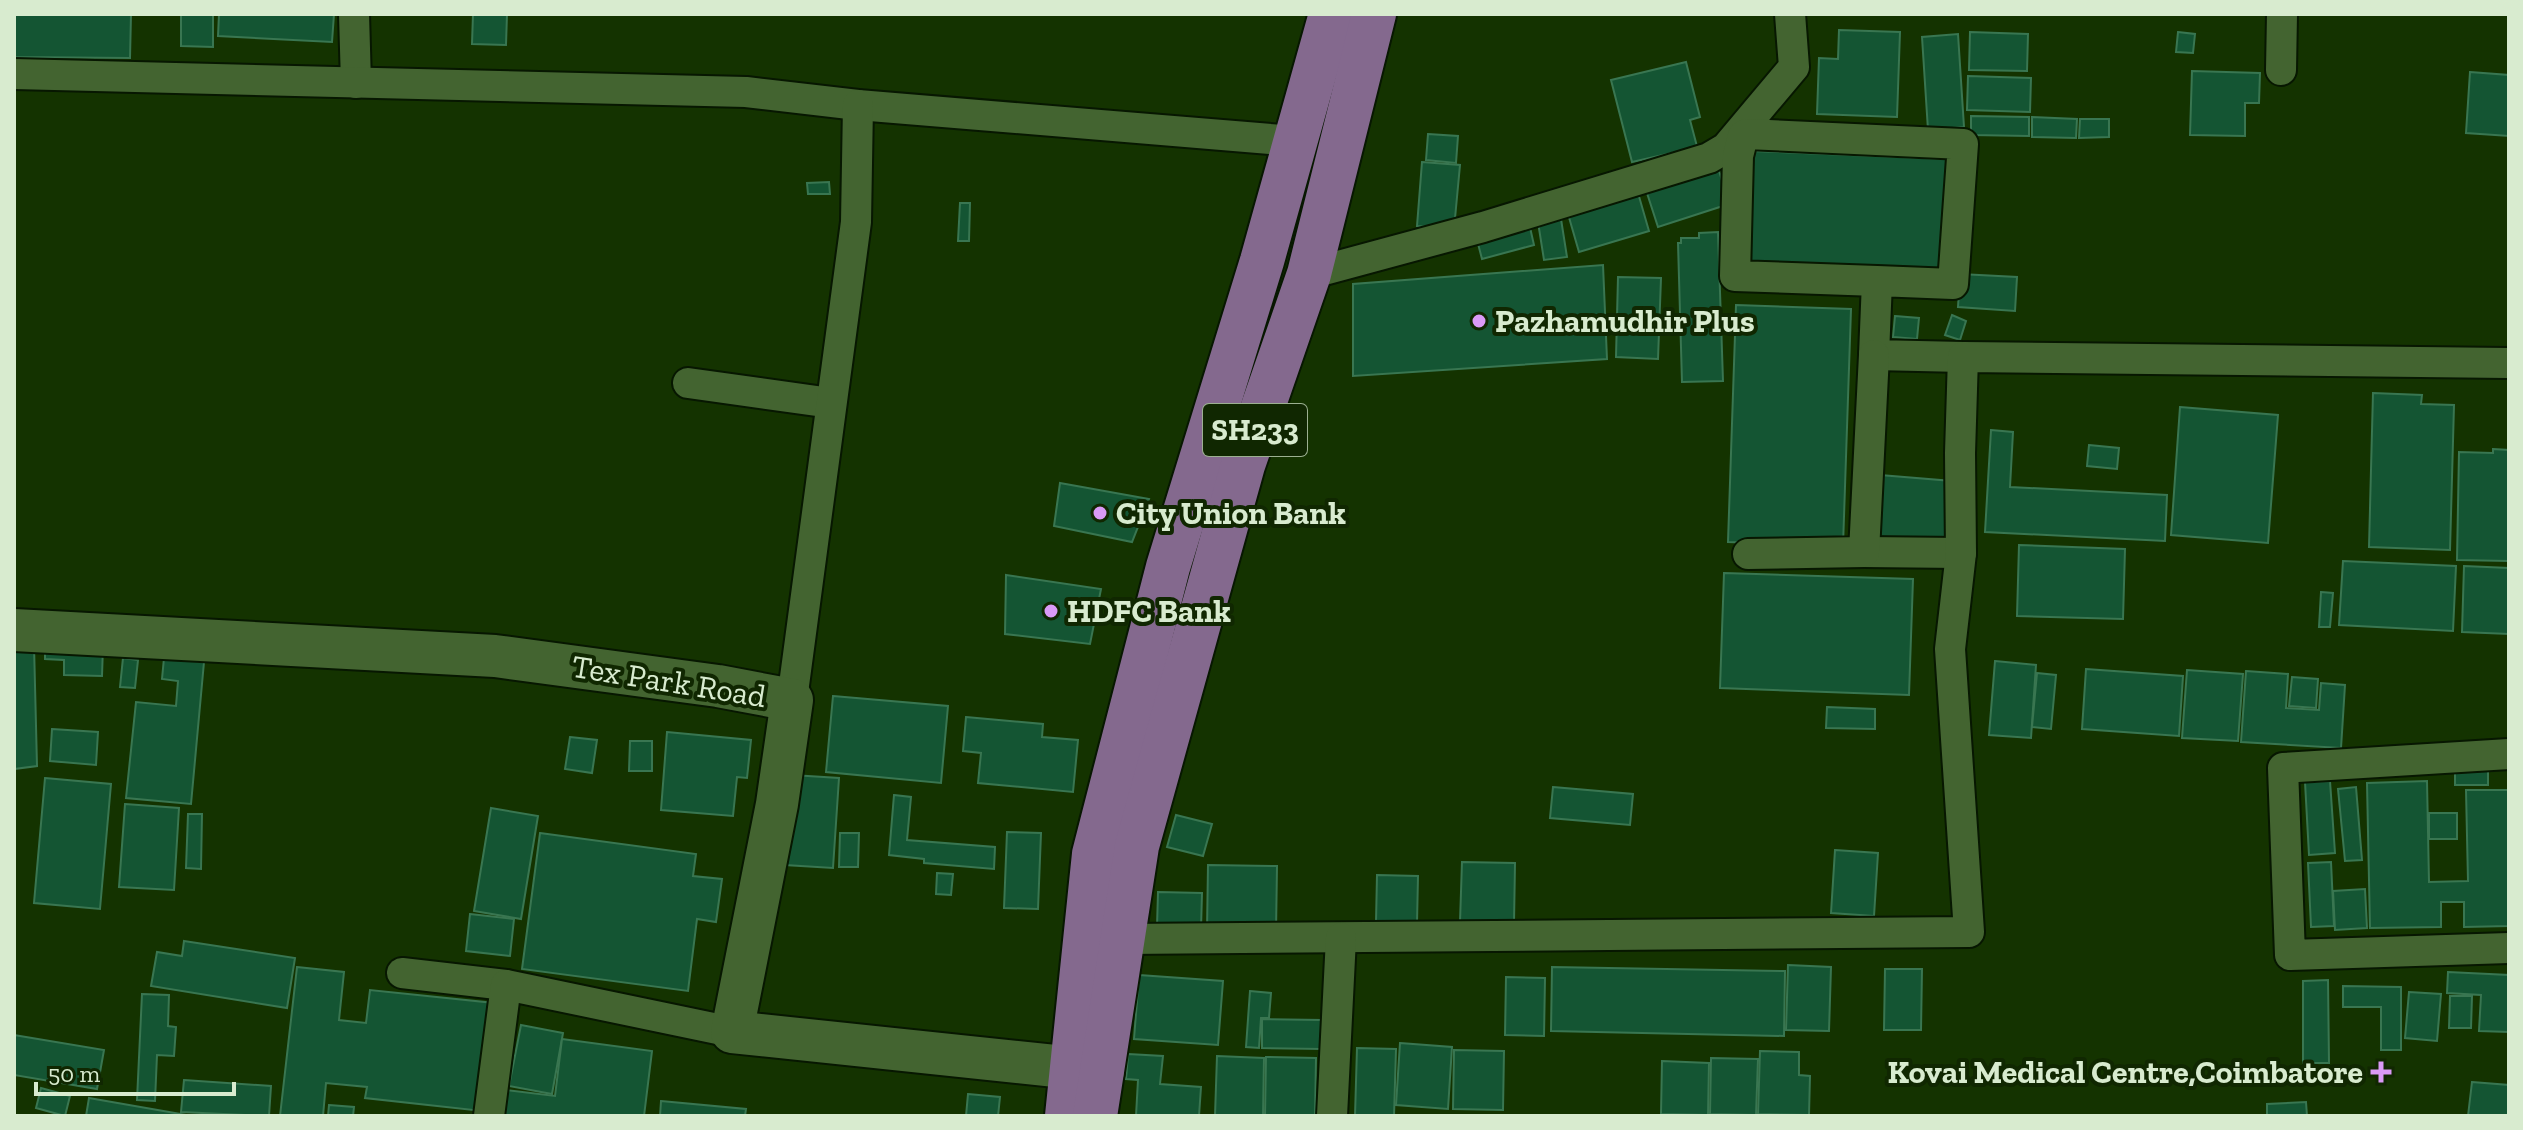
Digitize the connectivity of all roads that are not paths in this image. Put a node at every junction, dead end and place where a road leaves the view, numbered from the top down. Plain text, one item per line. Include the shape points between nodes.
1 (354, 14) edge
2 (1331, 14) edge
3 (1374, 14) edge
4 (1790, 14) edge
5 (2282, 14) edge
6 (2281, 70) dead end
7 (14, 74) edge
8 (356, 83) junction
9 (858, 105) junction
10 (1295, 141) junction
11 (1309, 274) junction
12 (1877, 281) junction
13 (1874, 355) junction
14 (1963, 357) junction
15 (2508, 363) edge
16 (688, 383) dead end
17 (831, 403) junction
18 (1864, 552) junction
19 (1961, 553) junction
20 (1748, 554) dead end
21 (14, 630) edge
22 (792, 700) junction
23 (2509, 754) edge
24 (1341, 938) junction
25 (1124, 939) junction
26 (2509, 948) edge
27 (402, 973) dead end
28 (506, 985) junction
29 (732, 1032) junction
30 (1087, 1069) junction
31 (489, 1116) edge
32 (1067, 1116) edge
33 (1095, 1116) edge
34 (1332, 1116) edge

1 - 8 street
2 - 10 main road
3 - 11 main road, SH233
4 - 11 street via 1794,67 1726,148 1709,158
5 - 6 street
7 - 8 street
8 - 9 street via 746,92
9 - 10 street
9 - 17 street via 856,222
10 - 30 main road via 1168,567 1094,854
11 - 25 main road, SH233 via 1243,465 1137,846
12 - 12 street via 1735,276 1743,136 1963,144 1953,284
12 - 13 street
13 - 14 street
13 - 18 street
14 - 15 street
14 - 19 street
16 - 17 street
17 - 22 street
18 - 19 street
18 - 20 street
19 - 24 street via 1950,649 1969,932
21 - 22 street, Tex Park Road via 495,656
22 - 29 street, Tex Park Road
23 - 26 street via 2283,768 2290,955
24 - 25 street
24 - 34 street
25 - 30 main road, SH233
27 - 28 street
28 - 29 street
28 - 31 street
29 - 30 street
30 - 32 main road, SH233
30 - 33 main road, SH233

